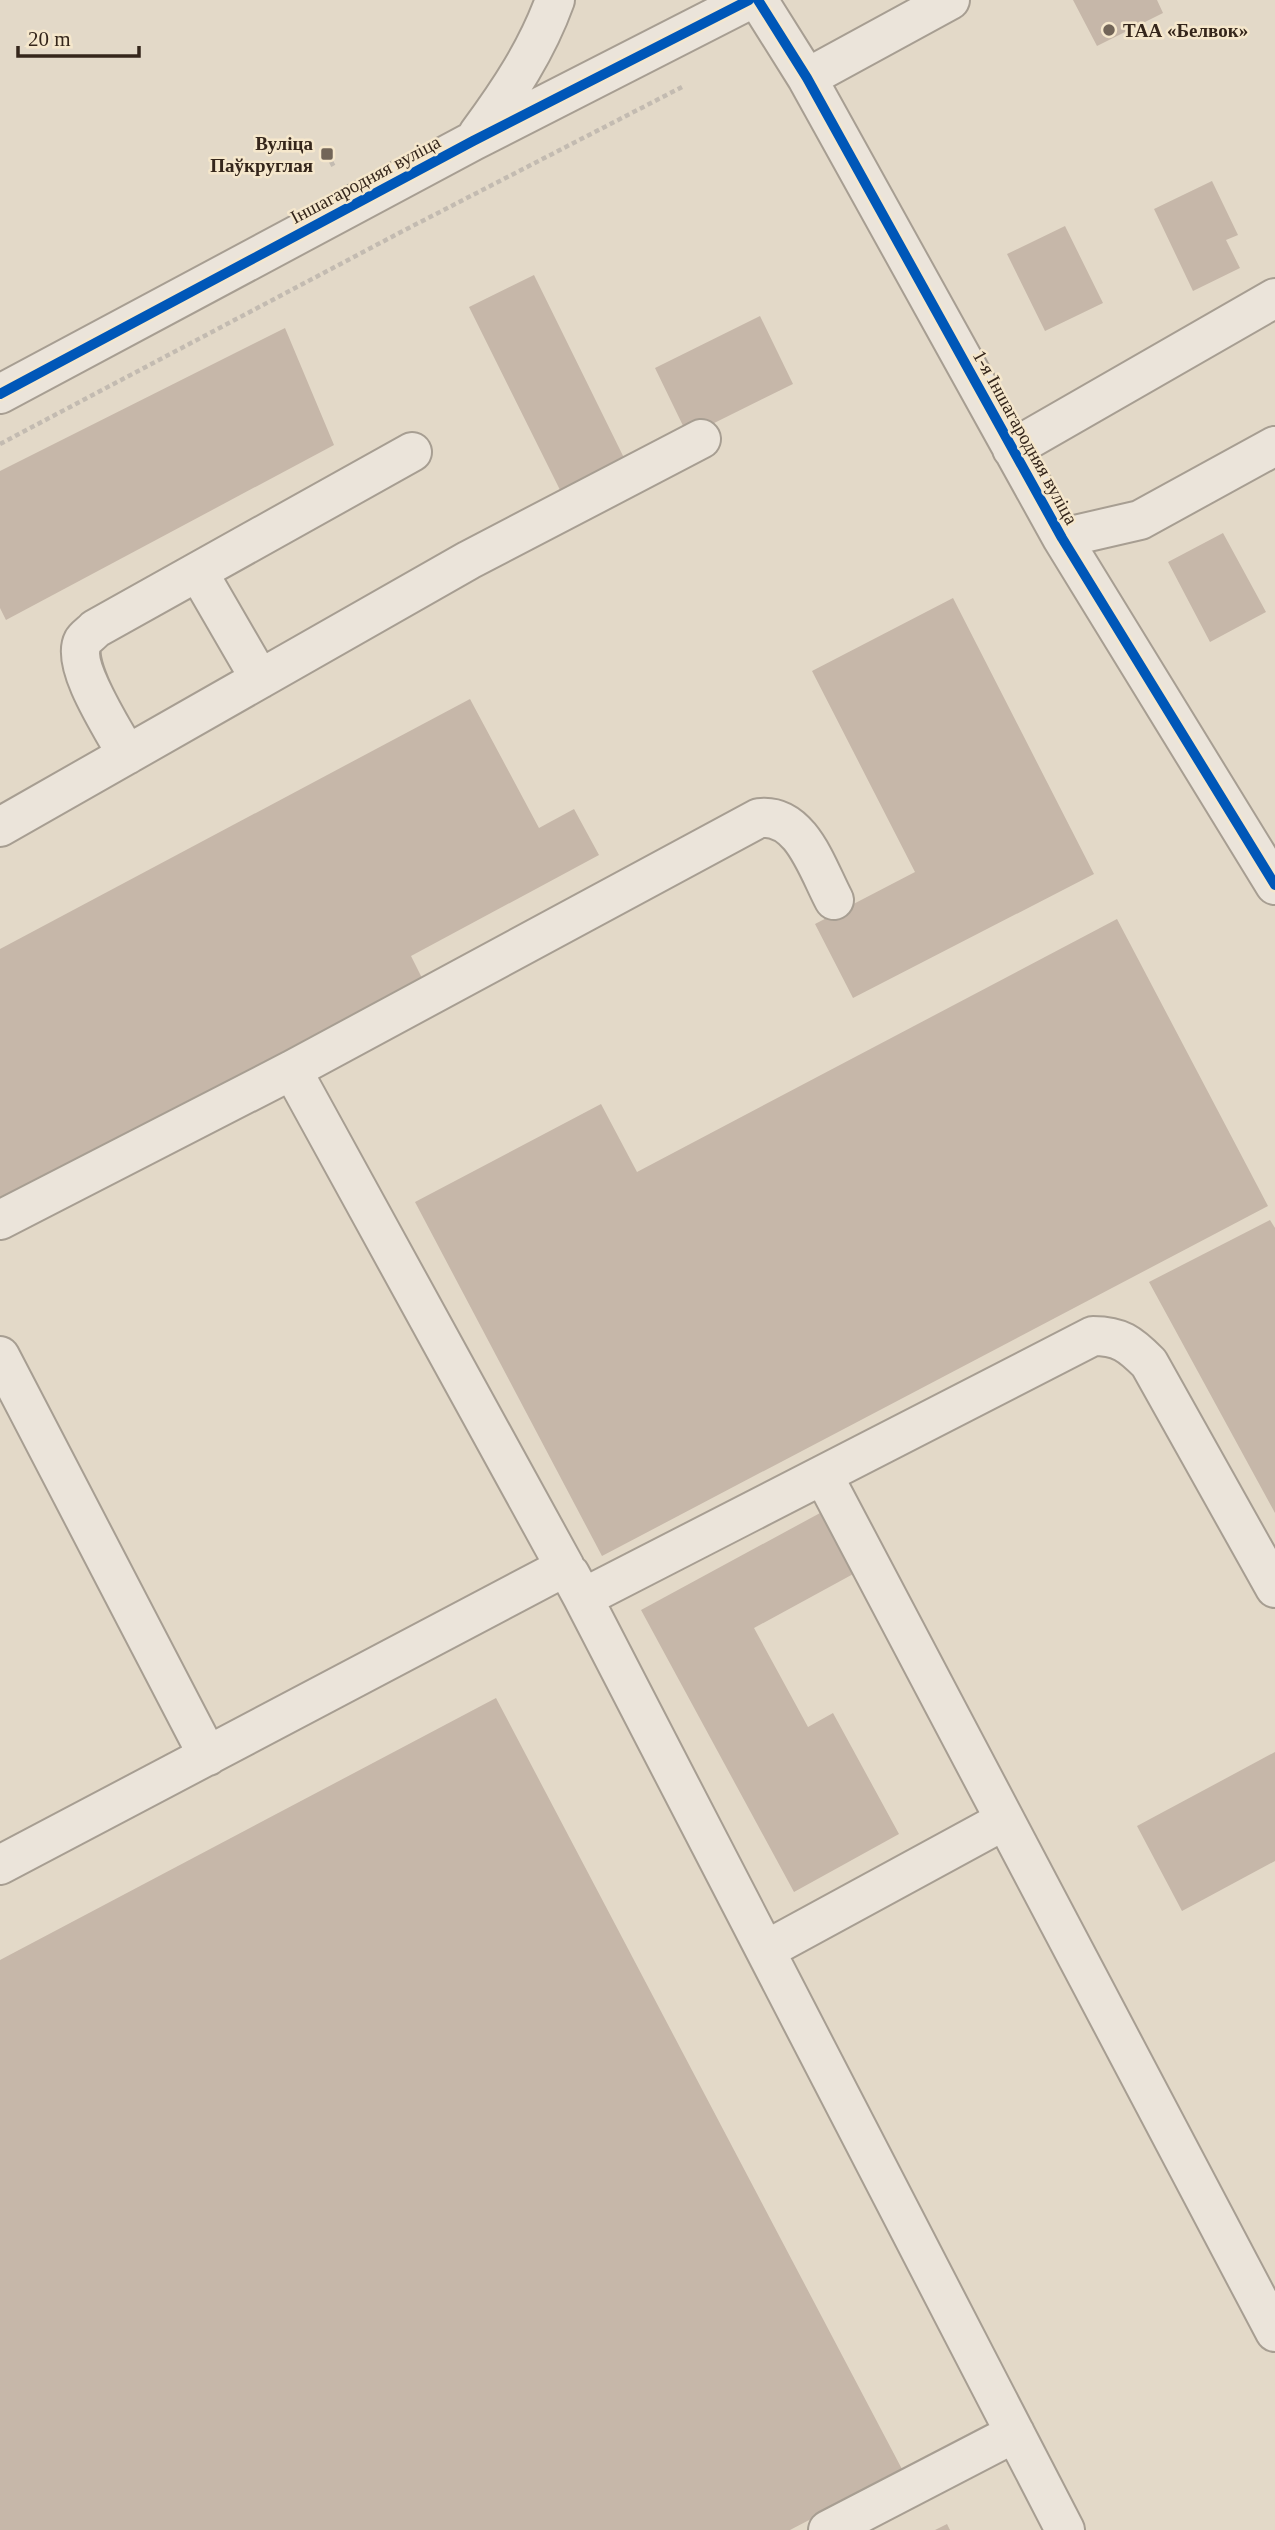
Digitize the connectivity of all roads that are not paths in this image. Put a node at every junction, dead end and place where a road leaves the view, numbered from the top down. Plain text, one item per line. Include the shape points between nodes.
1 (555, 0) edge
2 (750, 0) edge
3 (758, 0) edge
4 (950, 0) edge
5 (807, 78) junction
6 (472, 141) junction
7 (1275, 298) edge
8 (0, 394) edge
9 (701, 439) dead end
10 (1275, 446) edge
11 (1012, 449) junction
12 (412, 453) dead end
13 (1062, 538) junction
14 (198, 572) junction
15 (260, 679) junction
16 (127, 755) junction
17 (0, 827) edge
18 (1275, 885) edge
19 (834, 900) dead end
20 (292, 1070) junction
21 (0, 1220) edge
22 (0, 1356) edge
23 (822, 1475) junction
24 (574, 1582) junction
25 (1275, 1588) edge
26 (208, 1756) junction
27 (1005, 1820) junction
28 (0, 1865) edge
29 (766, 1950) junction
30 (1275, 2332) edge
31 (1014, 2432) junction
32 (828, 2530) edge
33 (1065, 2530) edge

1 - 6 street via 511,90
2 - 6 street, Іншагародняя вуліца
3 - 5 street, 1-я Іншагародняя вуліца
4 - 5 street
5 - 11 street, 1-я Іншагародняя вуліца
6 - 8 street, Іншагародняя вуліца
7 - 11 street
9 - 15 street via 469,560
10 - 13 street, 1-я Іншагародняя вуліца via 1140,520
11 - 13 street, 1-я Іншагародняя вуліца
12 - 14 street
13 - 18 street, 1-я Іншагародняя вуліца
14 - 15 street
14 - 16 street via 95,629 83,642 80,659 86,677
15 - 16 street
16 - 17 street
19 - 20 street via 799,834 773,817 759,818
20 - 21 street
20 - 24 street
22 - 26 street
23 - 24 street
23 - 25 street via 1093,1336 1110,1336 1131,1345 1149,1363
23 - 27 street
24 - 26 street
24 - 29 street
26 - 28 street
27 - 29 street
27 - 30 street
29 - 31 street
31 - 32 street
31 - 33 street

